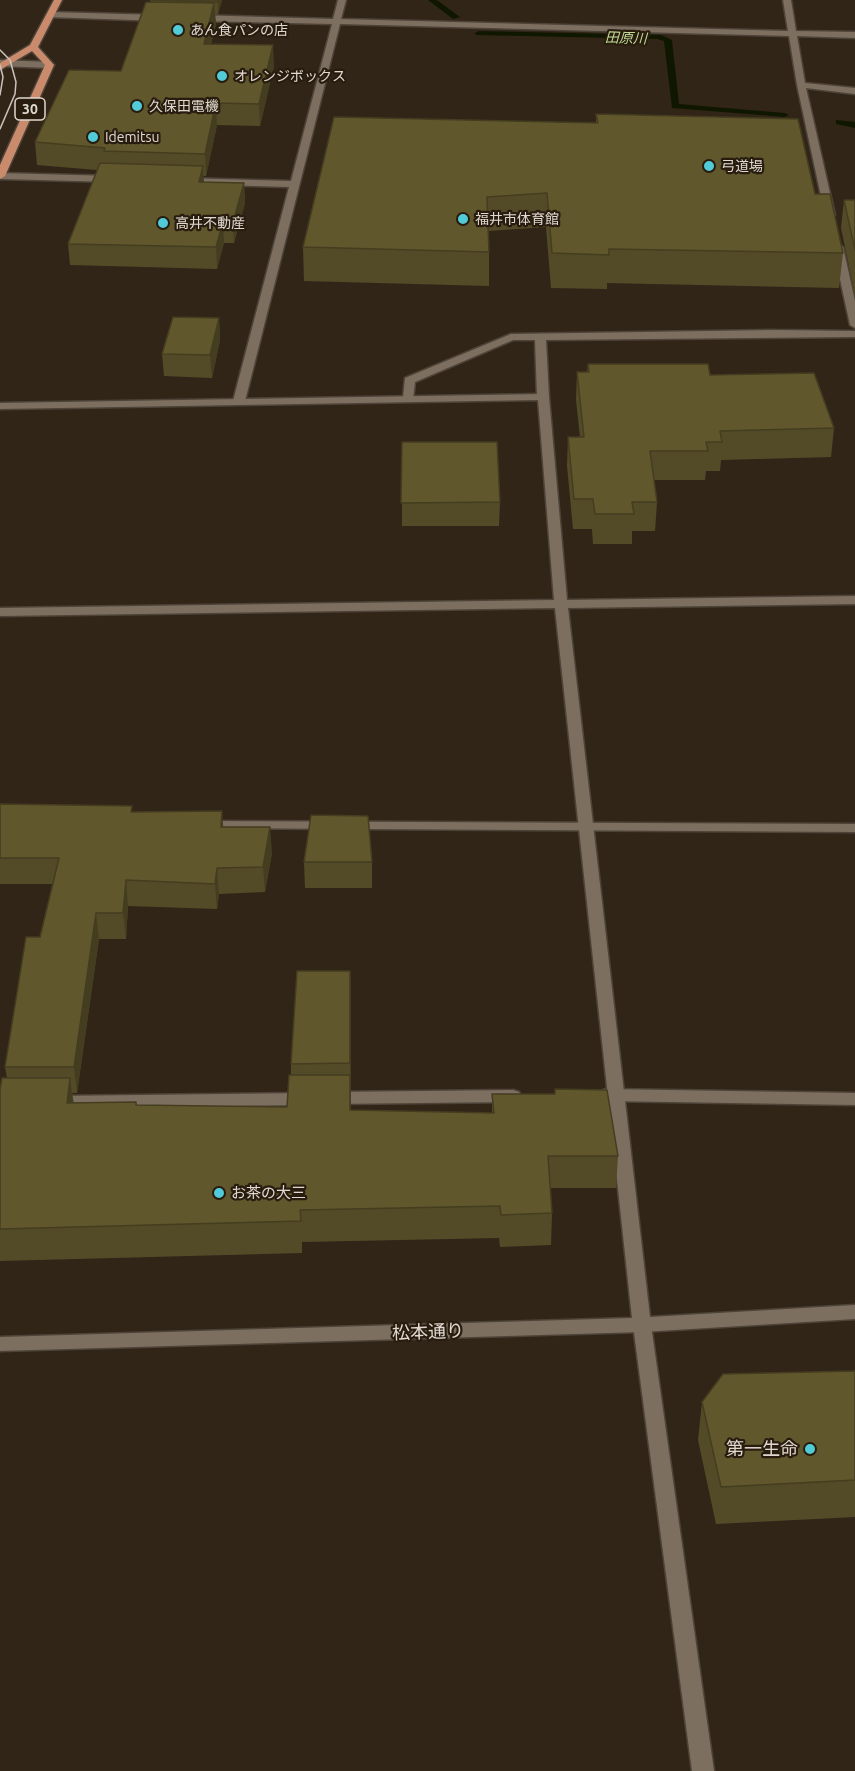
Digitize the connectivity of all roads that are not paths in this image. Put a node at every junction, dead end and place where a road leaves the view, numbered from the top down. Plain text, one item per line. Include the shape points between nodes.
1 (58, 0) edge
2 (342, 0) edge
3 (787, 0) edge
4 (50, 15) junction
5 (168, 18) edge
6 (192, 18) edge
7 (335, 22) junction
8 (792, 32) junction
9 (855, 35) edge
10 (33, 47) junction
11 (2, 64) edge
12 (50, 64) junction
13 (801, 85) junction
14 (855, 91) edge
15 (0, 176) edge
16 (123, 179) edge
17 (169, 181) edge
18 (296, 184) junction
19 (832, 222) edge
20 (835, 233) edge
21 (855, 325) edge
22 (855, 334) edge
23 (540, 336) junction
24 (543, 397) junction
25 (408, 398) junction
26 (239, 401) junction
27 (0, 406) edge
28 (855, 600) edge
29 (561, 604) junction
30 (0, 612) edge
31 (191, 825) edge
32 (585, 827) junction
33 (855, 828) edge
34 (592, 1095) edge
35 (616, 1095) junction
36 (533, 1096) edge
37 (855, 1099) edge
38 (36, 1102) edge
39 (855, 1312) edge
40 (642, 1325) junction
41 (0, 1344) edge
42 (704, 1771) edge

1 - 4 main road
2 - 7 street
3 - 8 street
4 - 5 street
4 - 10 main road
6 - 7 street
7 - 8 street
7 - 18 street
8 - 9 street
8 - 13 street
10 - 11 main road
10 - 12 main road
11 - 12 street
12 - 15 main road, 30
13 - 14 street
13 - 19 street
15 - 16 street
17 - 18 street
18 - 26 street
20 - 21 street
22 - 23 street
23 - 24 street
23 - 25 street via 511,337 409,380
24 - 25 street
24 - 29 street
25 - 26 street
26 - 27 street
28 - 29 street
29 - 30 street
29 - 32 street
31 - 32 street
32 - 33 street
32 - 35 street
34 - 35 street
35 - 37 street
35 - 40 street
36 - 38 street
39 - 40 street, 松本通り
40 - 41 street, 松本通り
40 - 42 street

